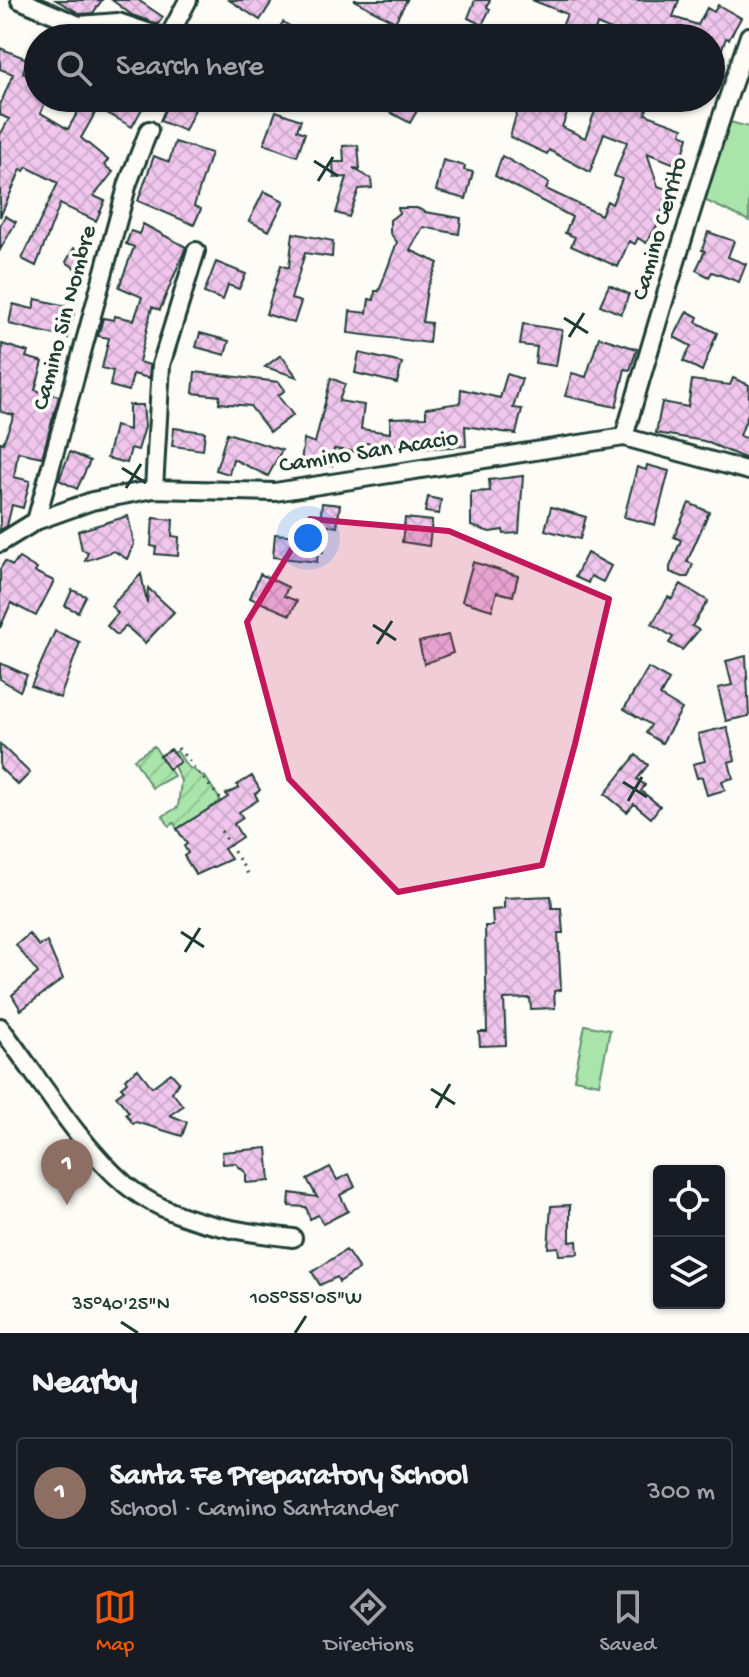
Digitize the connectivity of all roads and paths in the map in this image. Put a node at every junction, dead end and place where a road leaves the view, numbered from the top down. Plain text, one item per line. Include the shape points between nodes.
1 (20, 0) edge
2 (188, 0) edge
3 (77, 24) edge
4 (92, 24) edge
5 (124, 24) edge
6 (174, 24) edge
7 (749, 36) edge
8 (725, 105) edge
9 (723, 112) edge
10 (149, 130) dead end
11 (196, 251) dead end
12 (624, 437) junction
13 (749, 471) edge
14 (154, 489) junction
15 (36, 521) junction
16 (0, 543) edge
17 (178, 748) dead end
18 (222, 801) dead end
19 (221, 831) dead end
20 (245, 876) dead end
21 (0, 1027) edge
22 (293, 1238) dead end

1 - 3 street
2 - 6 street
4 - 5 street
7 - 8 street, Camino Cerrito
9 - 12 street, Camino Cerrito
10 - 15 street, Camino Sin Nombre via 128,183
11 - 14 street via 161,365
12 - 13 street, Camino San Acacio
12 - 14 street, Camino San Acacio via 275,492
14 - 15 street, Camino San Acacio via 92,501
15 - 16 street, Camino San Acacio
17 - 18 path
19 - 20 path
21 - 22 street via 105,1164 128,1186 175,1213

